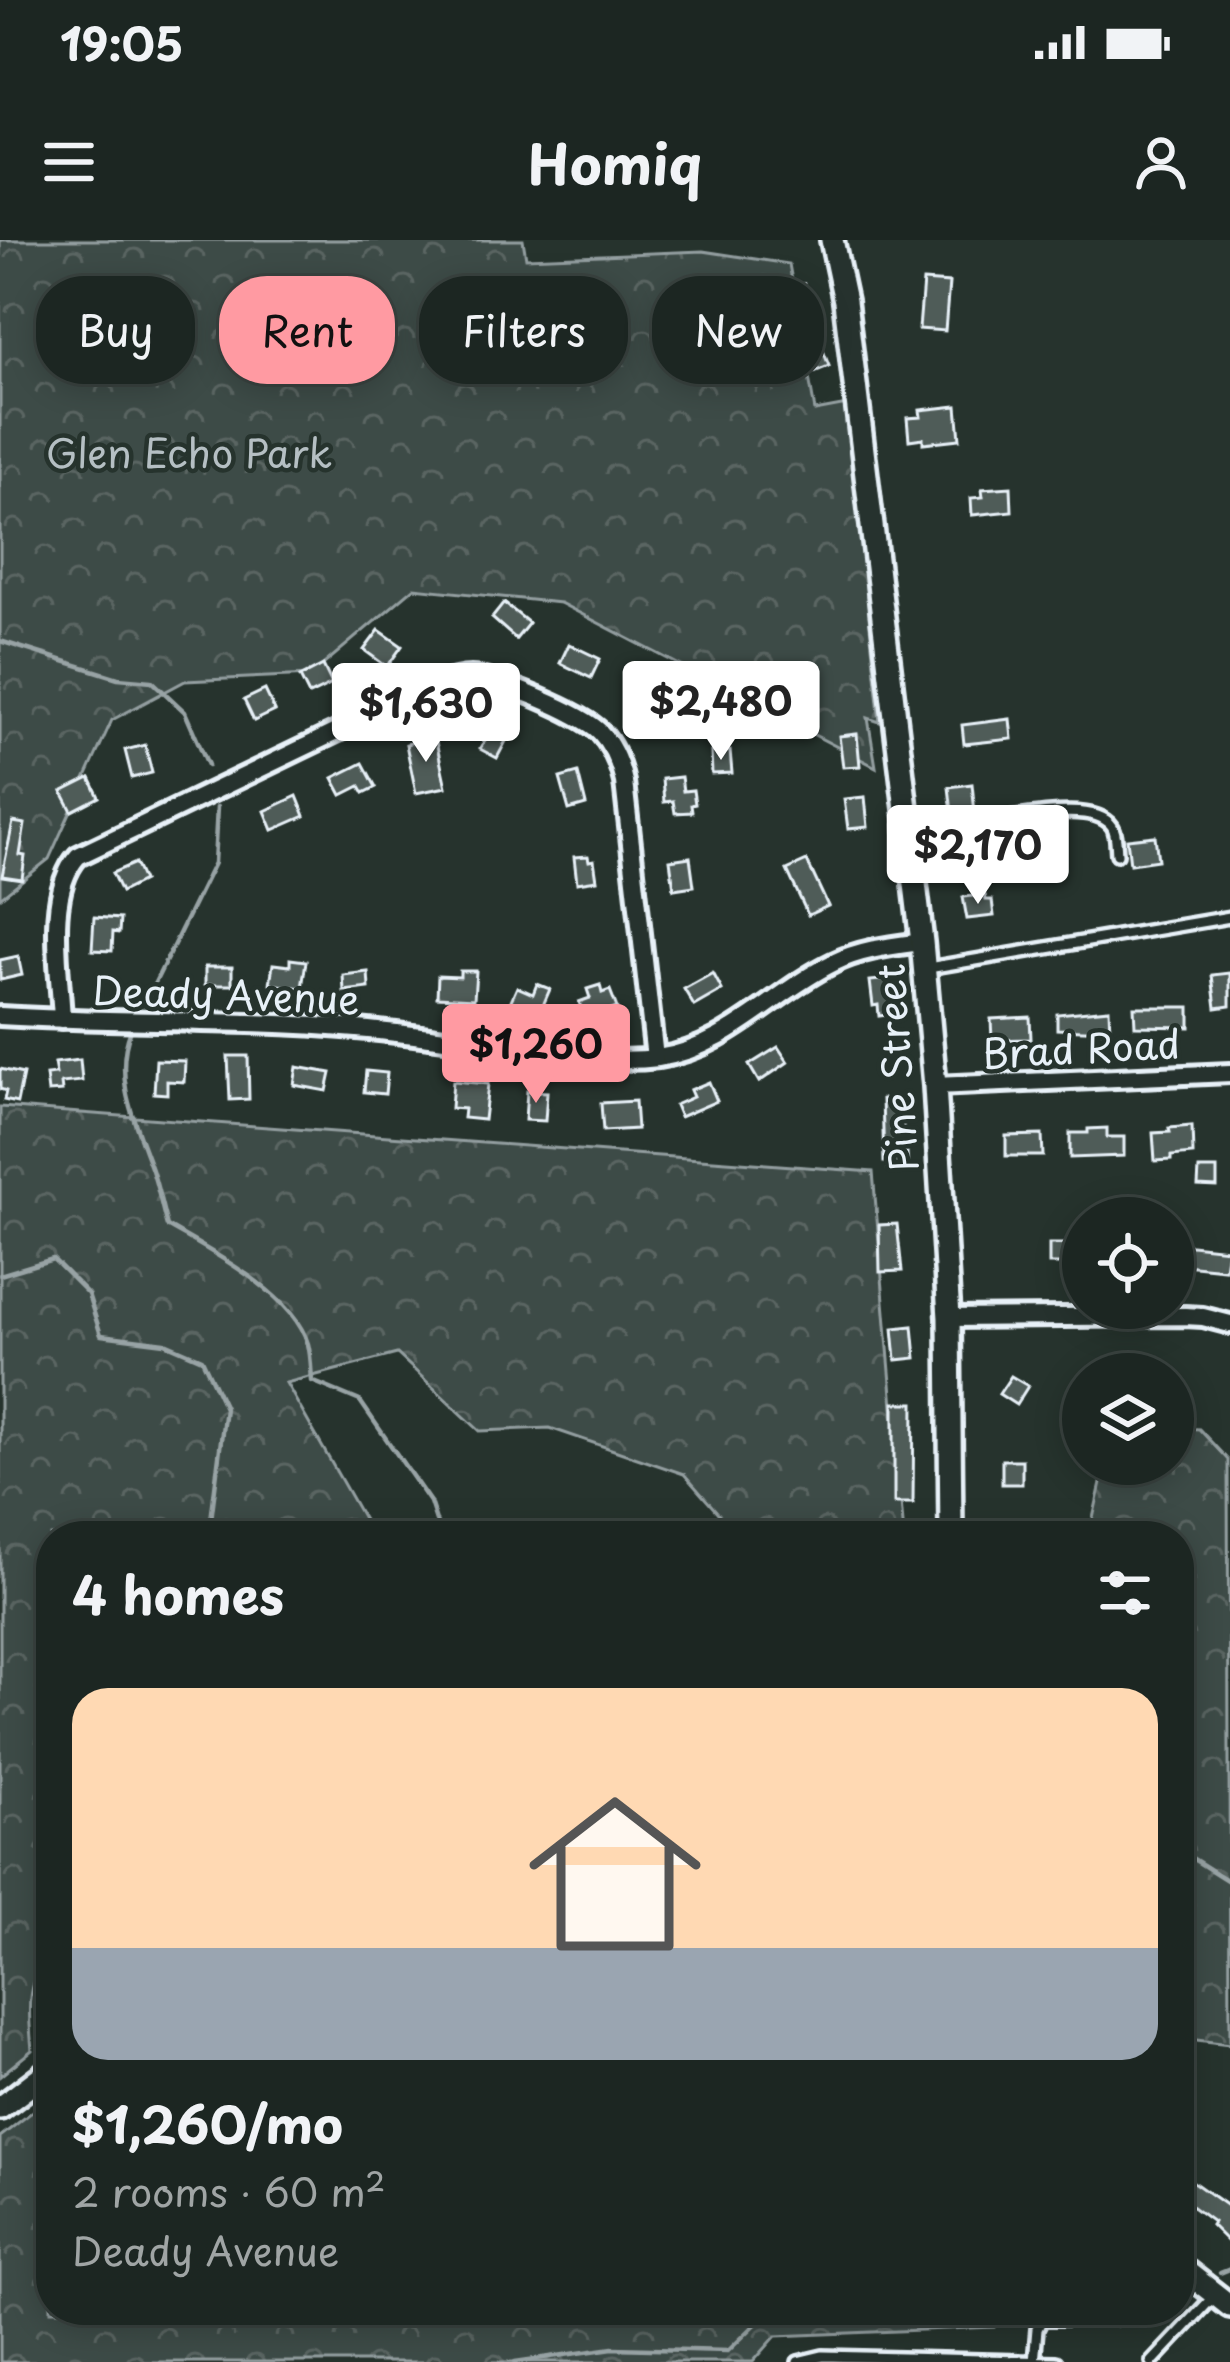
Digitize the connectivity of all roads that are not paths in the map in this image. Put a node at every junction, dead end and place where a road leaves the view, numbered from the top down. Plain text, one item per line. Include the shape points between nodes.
1 (832, 240) edge
2 (908, 822) junction
3 (1117, 854) dead end
4 (1230, 917) edge
5 (922, 942) junction
6 (924, 969) junction
7 (0, 1016) edge
8 (62, 1019) junction
9 (656, 1058) junction
10 (1230, 1073) edge
11 (935, 1087) junction
12 (949, 1318) junction
13 (1230, 1324) edge
14 (951, 1521) edge
15 (36, 2080) edge
16 (0, 2108) edge
17 (1194, 2278) edge
18 (1223, 2300) edge
19 (1039, 2325) edge
20 (798, 2362) edge
21 (1034, 2362) edge
22 (1056, 2362) edge
23 (1152, 2362) edge

1 - 2 street, Pine Street
2 - 3 lane via 1089,814 1110,823
2 - 5 street, Pine Street
4 - 6 lane
5 - 6 street, Pine Street
5 - 9 street, Deady Avenue via 856,952 729,1033
6 - 11 street, Pine Street
7 - 8 street, Deady Avenue
8 - 9 street, Deady Avenue via 276,1024 580,1058
8 - 9 street via 57,900 78,856 434,686 469,677 578,716 617,758
10 - 11 street, Brad Road
11 - 12 street, Pine Street
12 - 13 street via 1185,1316
12 - 14 street, Pine Street
15 - 16 street
17 - 18 street
18 - 23 lane
19 - 21 lane
20 - 21 lane
21 - 22 lane

